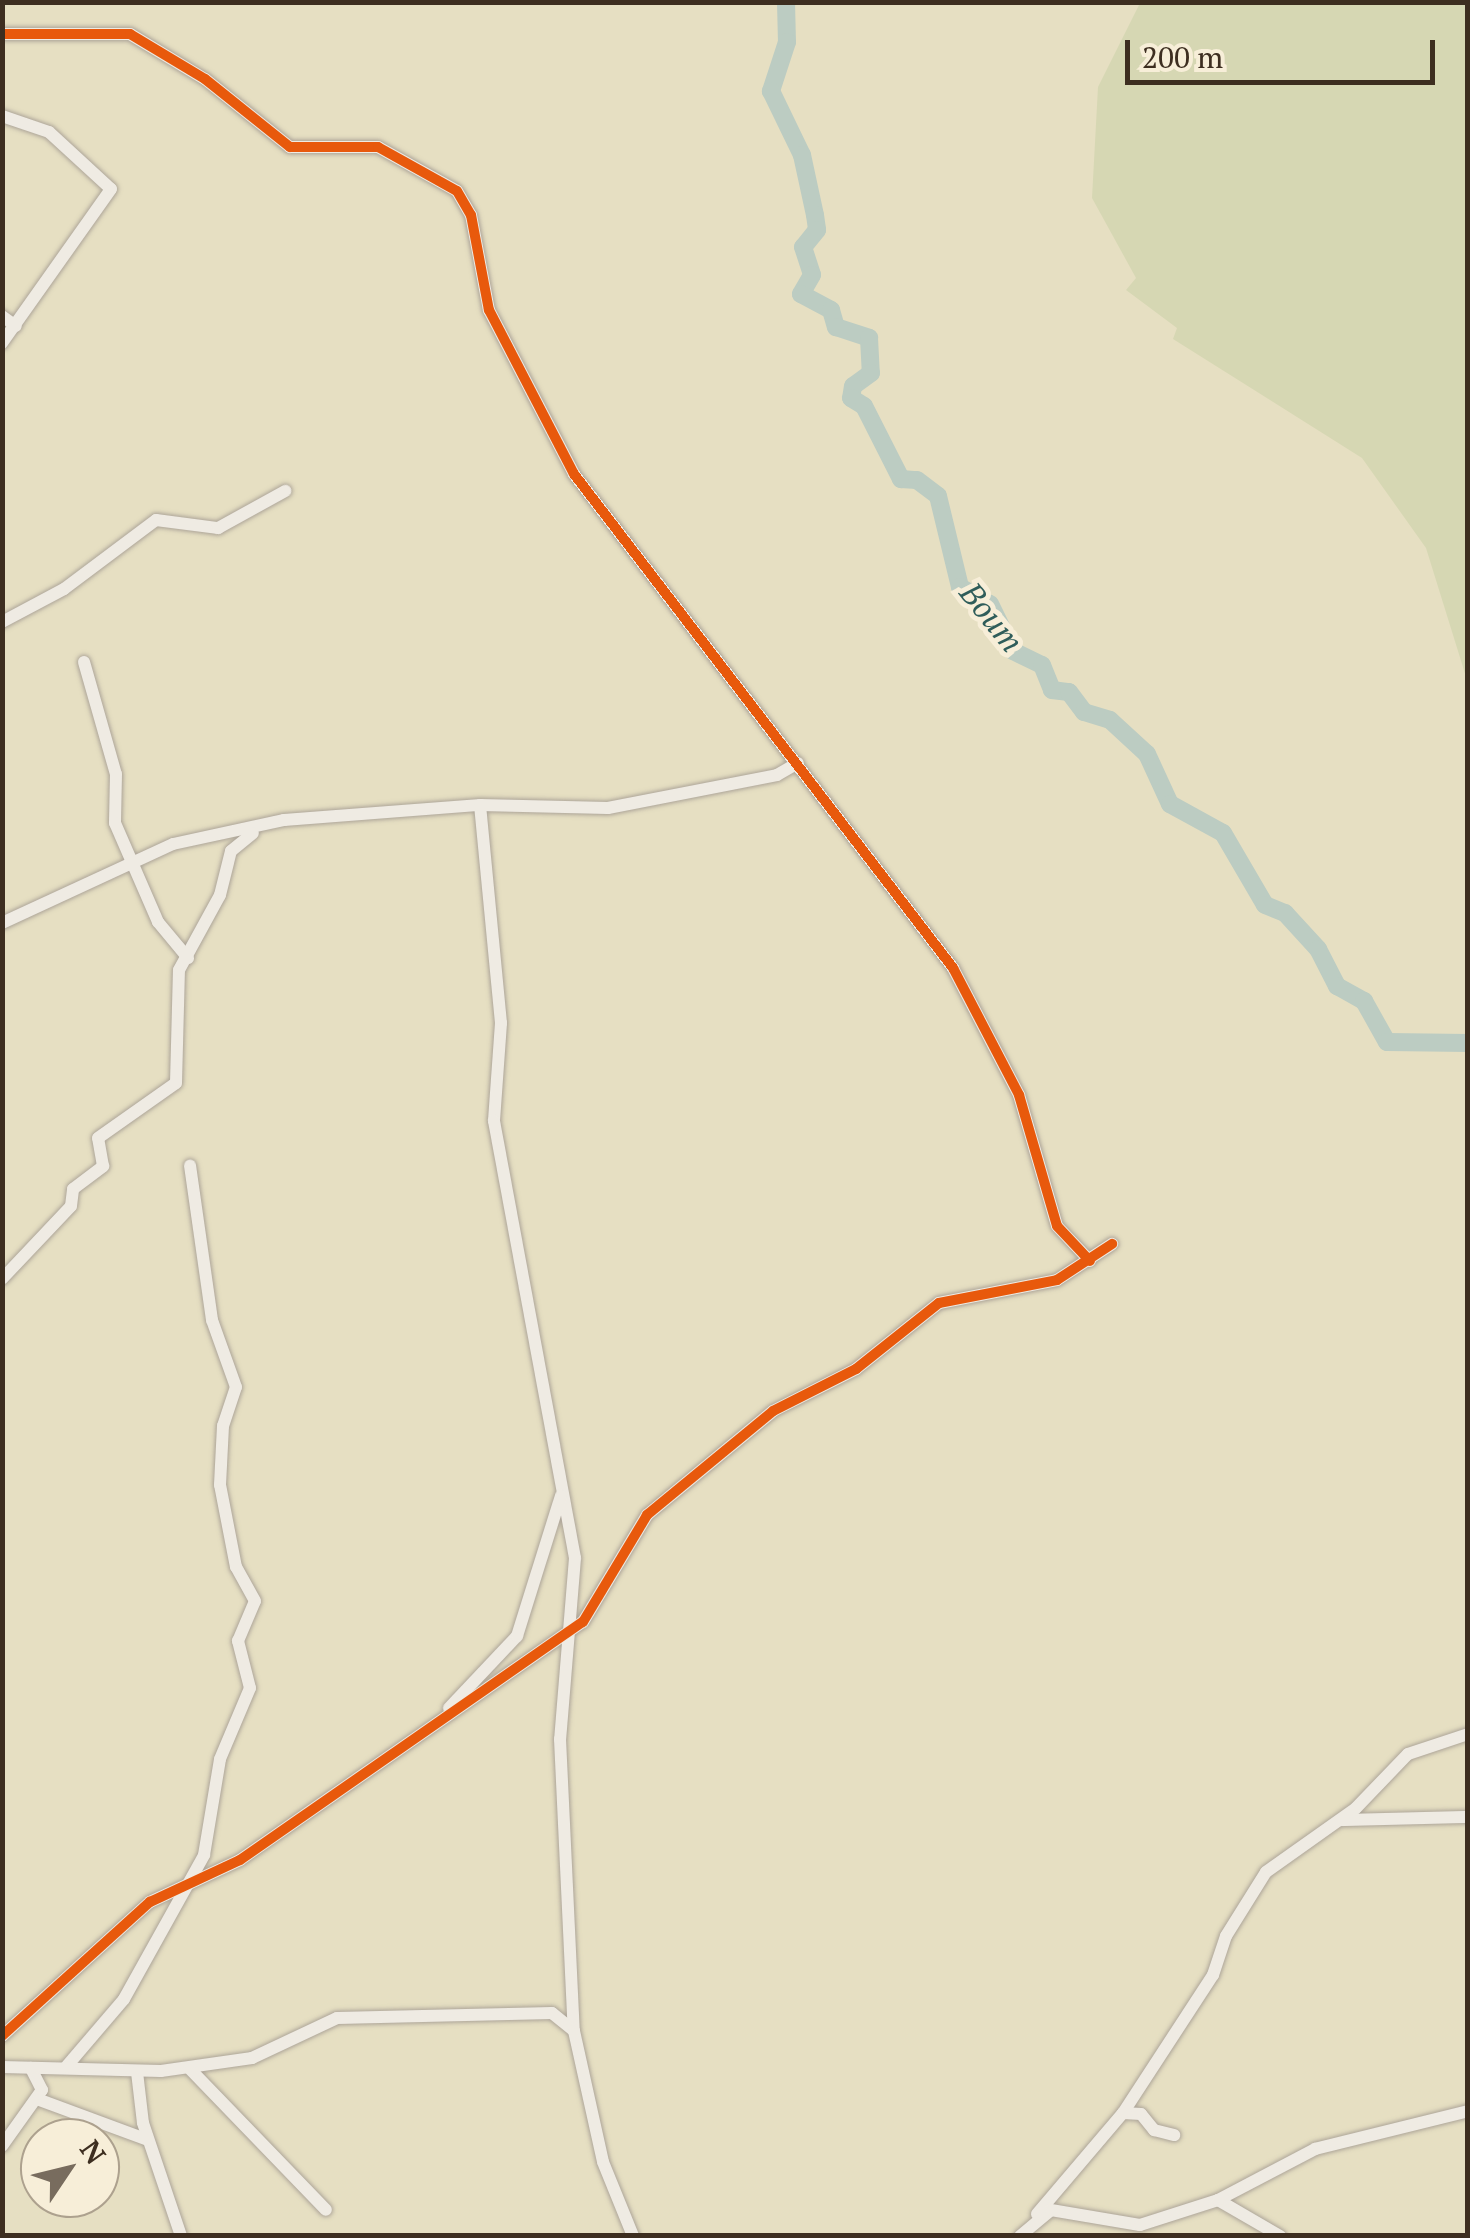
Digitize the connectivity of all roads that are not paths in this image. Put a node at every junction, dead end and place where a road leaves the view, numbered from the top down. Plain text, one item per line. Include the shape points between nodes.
1 (2, 34) edge
2 (2, 116) edge
3 (2, 316) edge
4 (16, 326) junction
5 (2, 344) edge
6 (285, 491) dead end
7 (2, 622) edge
8 (84, 662) dead end
9 (798, 762) junction
10 (480, 805) junction
11 (254, 830) junction
12 (135, 864) junction
13 (6, 922) edge
14 (2, 936) edge
15 (188, 958) junction
16 (190, 1166) dead end
17 (1112, 1244) dead end
18 (1090, 1261) junction
19 (2, 1279) edge
20 (561, 1480) junction
21 (566, 1632) junction
22 (448, 1710) junction
23 (1468, 1734) edge
24 (1468, 1817) edge
25 (1342, 1820) junction
26 (190, 1880) junction
27 (574, 2002) junction
28 (560, 2017) junction
29 (574, 2031) junction
30 (2, 2036) edge
31 (28, 2066) junction
32 (2, 2067) edge
33 (66, 2067) junction
34 (189, 2068) junction
35 (137, 2072) junction
36 (44, 2083) junction
37 (37, 2099) junction
38 (56, 2102) junction
39 (1468, 2111) edge
40 (1123, 2114) junction
41 (1174, 2134) dead end
42 (148, 2140) junction
43 (2, 2146) edge
44 (1218, 2200) junction
45 (326, 2210) dead end
46 (1037, 2214) junction
47 (1135, 2230) edge
48 (181, 2236) edge
49 (633, 2236) edge
50 (1020, 2236) edge
51 (1280, 2236) edge

1 - 9 street via 130,34 205,79 290,148 378,147 457,192 471,215 489,310 574,474
2 - 4 street via 49,132 111,189
3 - 4 street
4 - 5 street
6 - 7 street via 218,528 156,520 64,589
8 - 12 street via 116,774 115,823
9 - 10 street via 777,775 608,808
9 - 18 street via 953,968 1019,1095 1057,1226
10 - 11 street via 324,814
10 - 20 street via 501,1023 494,1122
11 - 12 street via 172,844
11 - 15 street via 231,851
12 - 13 street
12 - 15 street via 158,922
13 - 14 street
15 - 19 street via 176,990 176,1084 98,1138 104,1166 73,1190 72,1206
16 - 26 street via 212,1320 236,1388 223,1426 221,1495 236,1567 255,1601 238,1641 250,1688 220,1759 212,1832
17 - 18 street
18 - 21 street via 1057,1280 949,1298 856,1369 772,1411 647,1516 583,1622
20 - 21 street via 575,1558
20 - 22 street via 560,1514 517,1636
21 - 22 street
21 - 27 street via 560,1739
22 - 26 street via 384,1765 240,1860
23 - 25 street via 1408,1754
24 - 25 street
25 - 40 street via 1282,1858 1245,1900 1213,1975
26 - 30 street via 150,1902
26 - 33 street via 124,1999
27 - 28 street
27 - 29 street
28 - 29 street
28 - 34 street via 337,2018 252,2058
29 - 49 street via 603,2162
31 - 32 street
31 - 33 street
31 - 36 street
33 - 35 street
34 - 35 street
34 - 45 street
35 - 42 street
36 - 37 street
36 - 38 street
37 - 38 street
37 - 43 street
38 - 42 street
39 - 44 street via 1315,2149
40 - 41 street via 1141,2114 1154,2130
40 - 46 street
42 - 48 street
44 - 47 street
44 - 51 street
46 - 47 street
46 - 50 street

